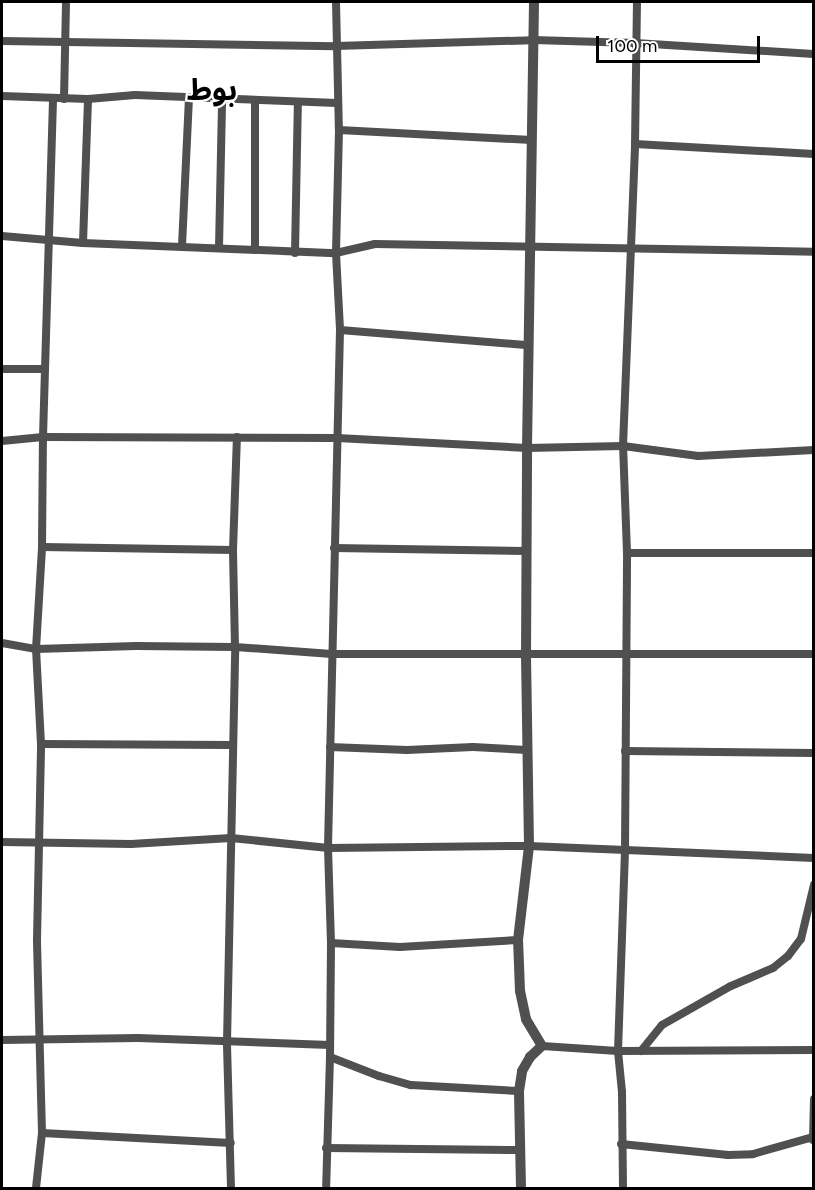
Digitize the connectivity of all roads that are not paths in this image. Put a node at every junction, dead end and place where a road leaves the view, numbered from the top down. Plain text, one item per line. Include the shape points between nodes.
1 (66, 2) edge
2 (336, 2) edge
3 (534, 2) edge
4 (637, 2) edge
5 (2, 40) edge
6 (533, 40) junction
7 (64, 42) junction
8 (635, 43) junction
9 (336, 46) junction
10 (813, 54) edge
11 (2, 96) edge
12 (53, 98) junction
13 (189, 98) junction
14 (64, 99) junction
15 (88, 99) junction
16 (222, 100) junction
17 (255, 102) junction
18 (298, 103) junction
19 (337, 103) junction
20 (339, 130) junction
21 (532, 140) junction
22 (635, 144) junction
23 (813, 154) edge
24 (2, 236) edge
25 (48, 241) junction
26 (83, 243) junction
27 (531, 245) junction
28 (182, 246) junction
29 (631, 247) junction
30 (219, 248) junction
31 (255, 250) junction
32 (813, 252) edge
33 (296, 253) junction
34 (336, 253) junction
35 (340, 330) junction
36 (528, 345) junction
37 (2, 369) edge
38 (45, 369) junction
39 (43, 437) junction
40 (237, 437) junction
41 (337, 438) junction
42 (2, 441) edge
43 (623, 446) junction
44 (527, 448) junction
45 (813, 450) edge
46 (42, 547) junction
47 (334, 548) junction
48 (233, 550) junction
49 (526, 551) junction
50 (627, 553) junction
51 (813, 553) edge
52 (2, 643) edge
53 (235, 647) junction
54 (36, 649) junction
55 (332, 654) junction
56 (624, 654) junction
57 (813, 654) edge
58 (526, 656) junction
59 (41, 744) junction
60 (232, 745) junction
61 (330, 747) junction
62 (527, 750) junction
63 (626, 751) junction
64 (813, 753) edge
65 (231, 838) junction
66 (2, 842) edge
67 (39, 843) junction
68 (529, 846) junction
69 (328, 848) junction
70 (625, 852) junction
71 (813, 858) edge
72 (813, 885) edge
73 (518, 940) junction
74 (331, 943) junction
75 (39, 1038) junction
76 (2, 1040) edge
77 (227, 1042) junction
78 (330, 1045) junction
79 (542, 1046) junction
80 (813, 1050) edge
81 (618, 1051) junction
82 (641, 1051) junction
83 (330, 1056) junction
84 (519, 1091) junction
85 (813, 1099) edge
86 (42, 1134) junction
87 (813, 1139) edge
88 (231, 1143) junction
89 (621, 1144) junction
90 (326, 1148) junction
91 (521, 1150) junction
92 (36, 1188) edge
93 (231, 1188) edge
94 (326, 1188) edge
95 (521, 1188) edge
96 (623, 1188) edge

1 - 7 street
2 - 9 street
3 - 6 street
4 - 8 street
5 - 7 street
6 - 8 street
6 - 9 street
6 - 21 street
7 - 9 street
7 - 14 street
8 - 10 street
8 - 22 street
9 - 19 street
11 - 12 street
12 - 14 street
12 - 25 street
13 - 15 street via 135,95
13 - 16 street
13 - 28 street
14 - 15 street
15 - 26 street
16 - 17 street
16 - 30 street
17 - 18 street
17 - 31 street
18 - 19 street
18 - 33 street
19 - 20 street
20 - 21 street
20 - 34 street
21 - 27 street
22 - 23 street
22 - 29 street
24 - 25 street
25 - 26 street
25 - 38 street
26 - 28 street
27 - 29 street
27 - 34 street via 375,244
27 - 36 street
28 - 30 street
29 - 32 street
29 - 43 street
30 - 31 street
31 - 33 street
33 - 34 street
34 - 35 street
35 - 36 street
35 - 41 street
36 - 44 street
37 - 38 street
38 - 39 street
39 - 40 street
39 - 42 street
39 - 46 street
40 - 41 street
40 - 48 street
41 - 44 street
41 - 47 street
43 - 44 street
43 - 45 street via 698,456
43 - 50 street
44 - 49 street
46 - 48 street
46 - 54 street
47 - 49 street
47 - 55 street
48 - 53 street
49 - 58 street
50 - 51 street
50 - 56 street
52 - 54 street
53 - 54 street
53 - 55 street
53 - 60 street
54 - 59 street
55 - 58 street
55 - 61 street
56 - 57 street
56 - 58 street
56 - 63 street
58 - 62 street
59 - 60 street
59 - 67 street
60 - 65 street
61 - 62 street
61 - 69 street
62 - 68 street
63 - 64 street
63 - 70 street
65 - 67 street via 131,844
65 - 69 street
65 - 77 street
66 - 67 street
67 - 75 street
68 - 69 street
68 - 70 street
68 - 73 street
69 - 74 street
70 - 71 street
70 - 81 street
72 - 82 street via 801,939 788,956 662,1025
73 - 74 street via 400,947
73 - 79 street via 520,991 526,1019
74 - 78 street
75 - 76 street
75 - 77 street
75 - 86 street
77 - 78 street
77 - 88 street
78 - 83 street
79 - 81 street
79 - 84 street via 522,1071
80 - 82 street
81 - 82 street
81 - 89 street
83 - 84 street via 411,1085
83 - 90 street
84 - 91 street
85 - 87 street
86 - 88 street
86 - 92 street
87 - 89 street via 753,1154 728,1155
88 - 93 street
89 - 96 street
90 - 91 street
90 - 94 street
91 - 95 street

